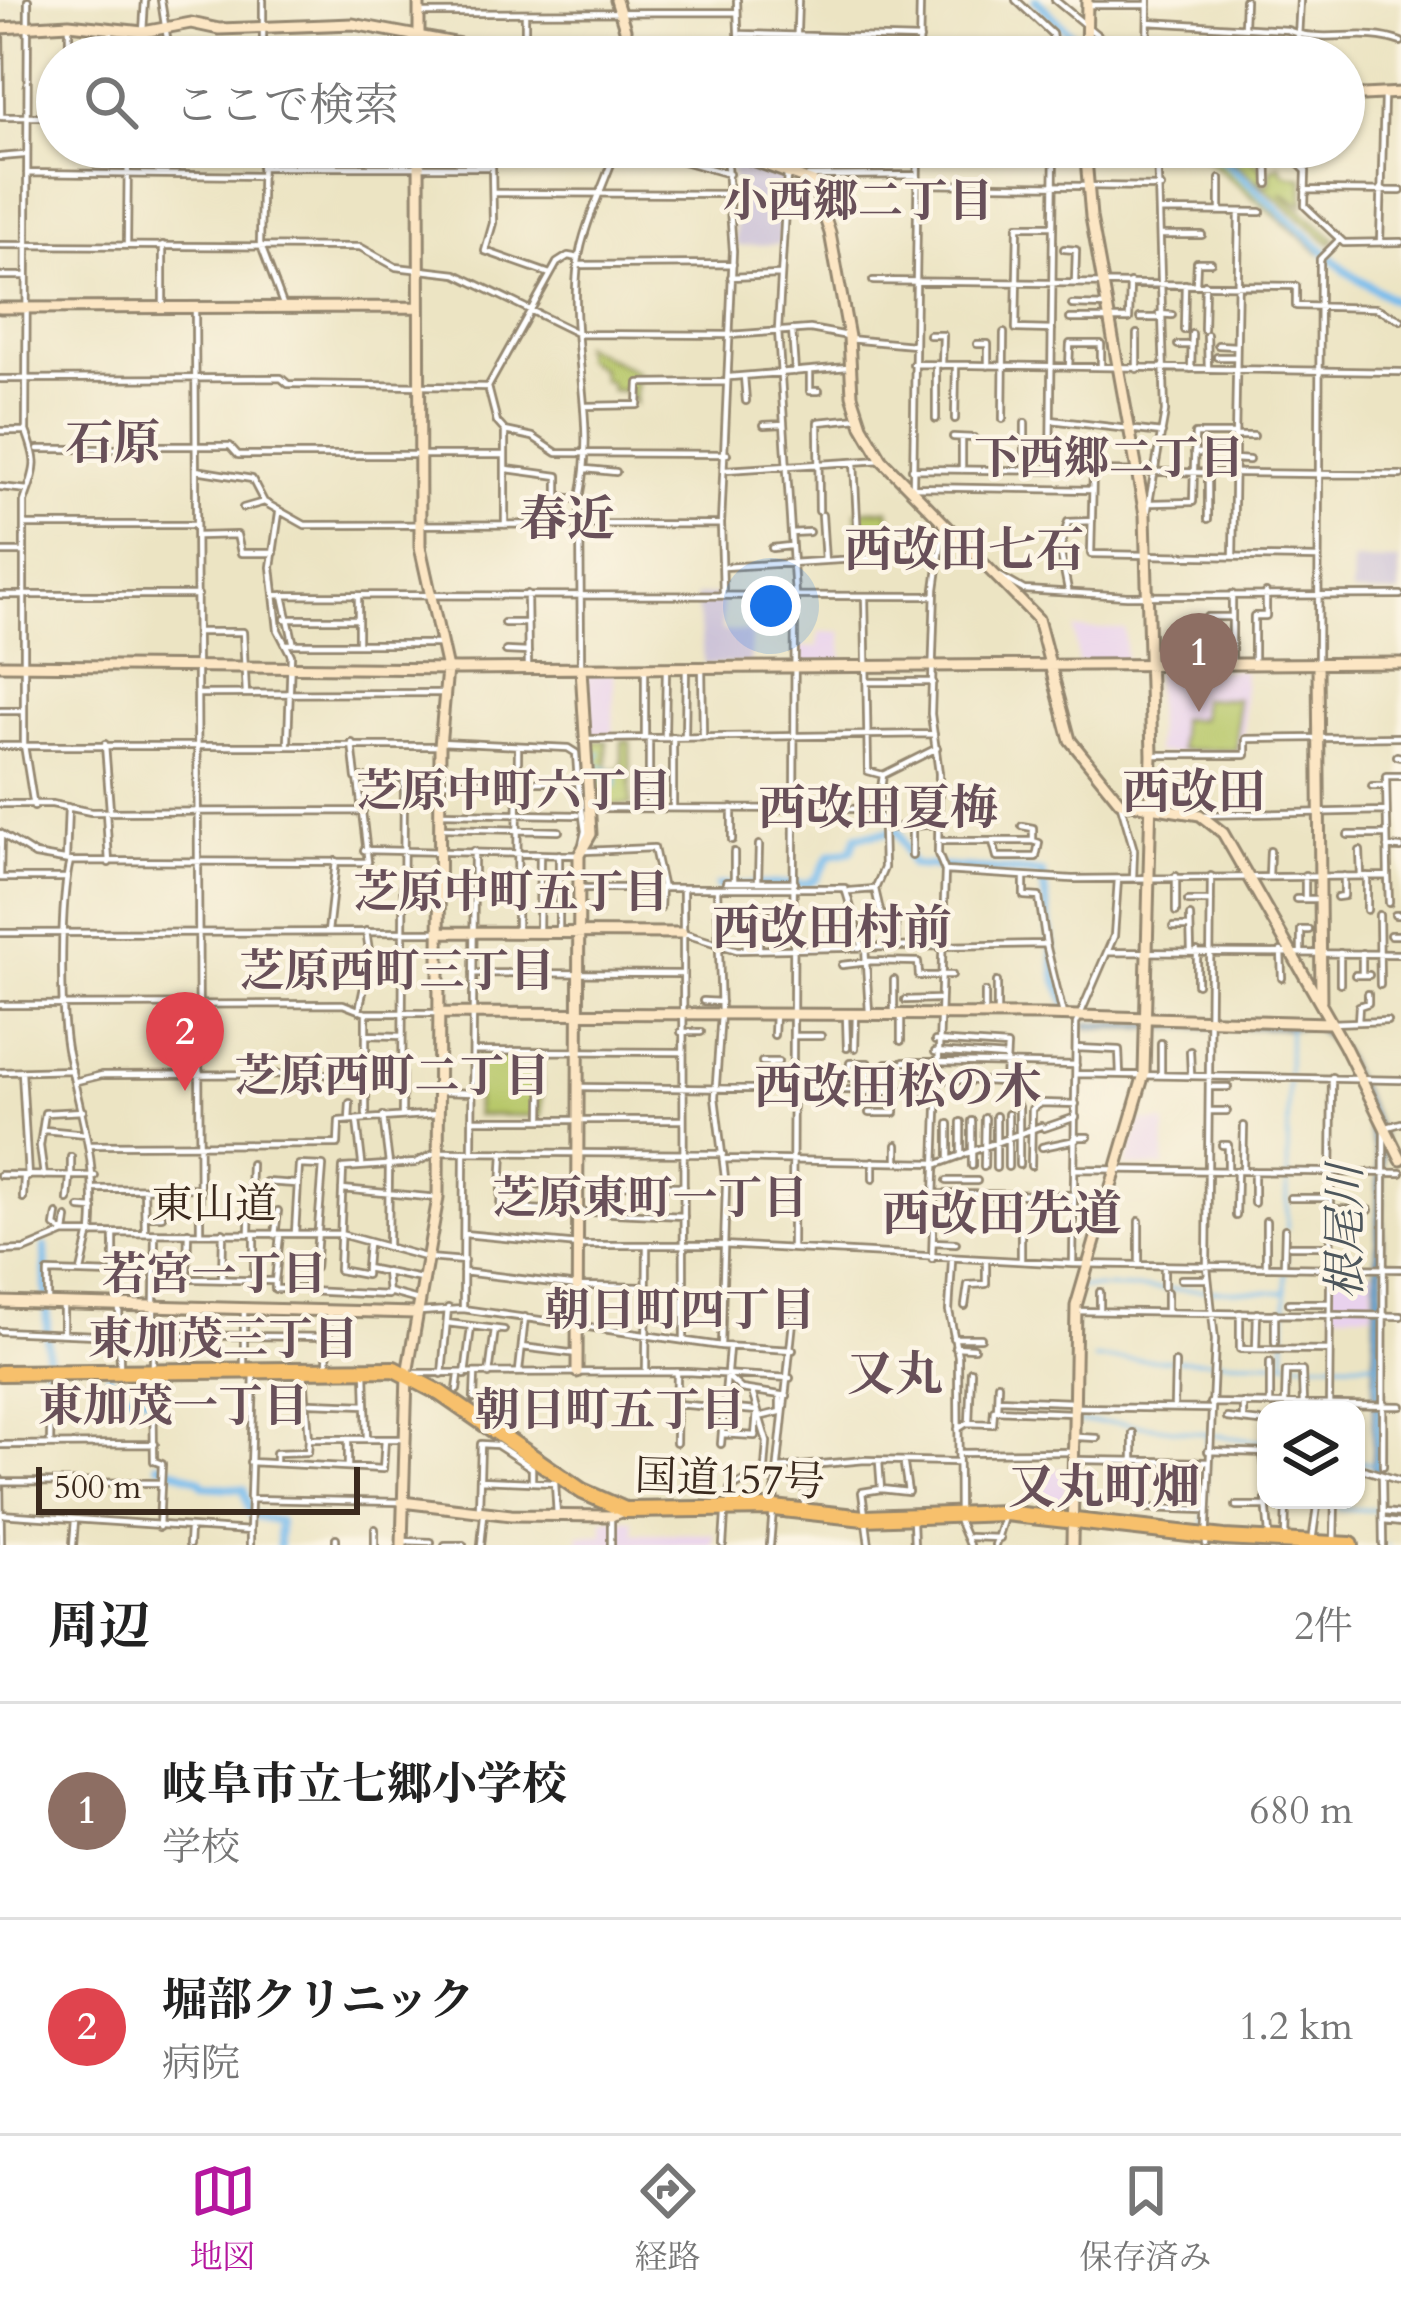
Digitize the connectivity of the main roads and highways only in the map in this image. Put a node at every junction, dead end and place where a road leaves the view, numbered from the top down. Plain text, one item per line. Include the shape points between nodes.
1 (0, 1373) edge
2 (1206, 1540) edge
3 (1275, 1542) edge
4 (1250, 1543) edge
5 (1323, 1543) edge

1 - 2 highway, 国道157号 via 364,1366 407,1374 618,1513 1005,1513
2 - 4 highway, 国道157号
3 - 4 highway, 国道157号
3 - 5 highway, 国道157号

